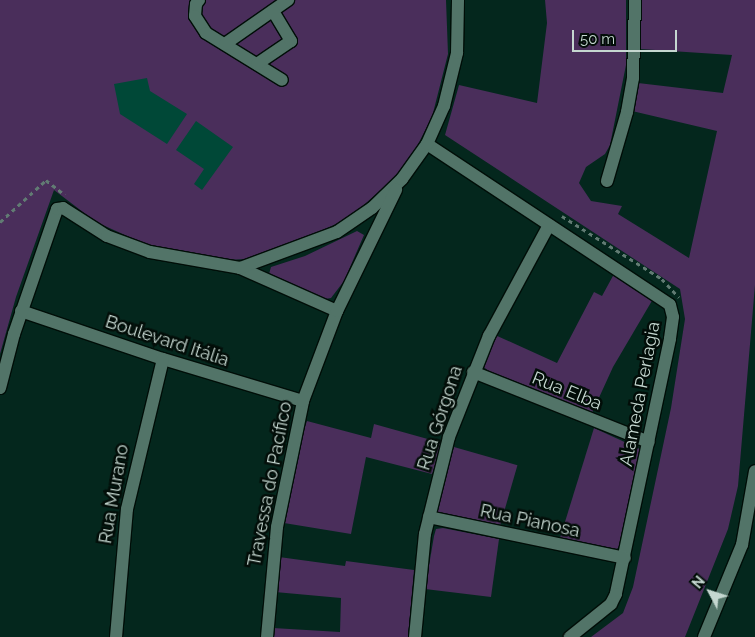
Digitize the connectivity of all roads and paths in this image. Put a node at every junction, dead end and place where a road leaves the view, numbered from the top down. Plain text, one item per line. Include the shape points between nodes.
1 (199, 0) edge
2 (288, 0) edge
3 (458, 0) edge
4 (635, 0) edge
5 (273, 11) junction
6 (225, 44) junction
7 (257, 64) junction
8 (282, 80) dead end
9 (427, 144) junction
10 (402, 179) junction
11 (607, 181) dead end
12 (68, 197) dead end
13 (559, 214) dead end
14 (0, 222) edge
15 (549, 225) junction
16 (240, 268) junction
17 (680, 302) dead end
18 (21, 311) junction
19 (337, 312) junction
20 (162, 359) junction
21 (473, 372) junction
22 (0, 388) edge
23 (303, 401) junction
24 (649, 442) junction
25 (755, 471) edge
26 (429, 517) junction
27 (625, 558) junction
28 (116, 637) edge
29 (266, 637) edge
30 (415, 637) edge
31 (570, 637) edge
32 (704, 637) edge

1 - 6 street via 194,16 206,33
2 - 5 street
3 - 9 street via 454,71
4 - 11 street via 631,86
5 - 6 street
5 - 7 street via 291,41
6 - 7 street
7 - 8 street
9 - 10 street
9 - 15 street, Alameda Perlagia
10 - 16 street via 372,208 337,232
10 - 19 street, Travessa do Pacífico
12 - 14 path via 46,180
13 - 17 path via 662,279 679,294
15 - 21 street, Rua Górgona via 505,304
15 - 24 street, Alameda Perlagia via 670,305 673,317 670,339
16 - 18 street via 150,252 107,236 63,208 56,209
16 - 19 street
18 - 20 street, Boulevard Itália
18 - 22 street
19 - 23 street, Travessa do Pacífico
20 - 23 street, Boulevard Itália
20 - 28 street, Rua Murano via 127,509
21 - 24 street, Rua Elba
21 - 26 street, Rua Górgona via 449,437
23 - 29 street, Travessa do Pacífico via 278,518
24 - 27 street, Alameda Perlagia
25 - 32 street via 742,545
26 - 27 street, Rua Pianosa
26 - 30 street, Rua Górgona via 420,564
27 - 31 street, Alameda Perlagia via 612,604

